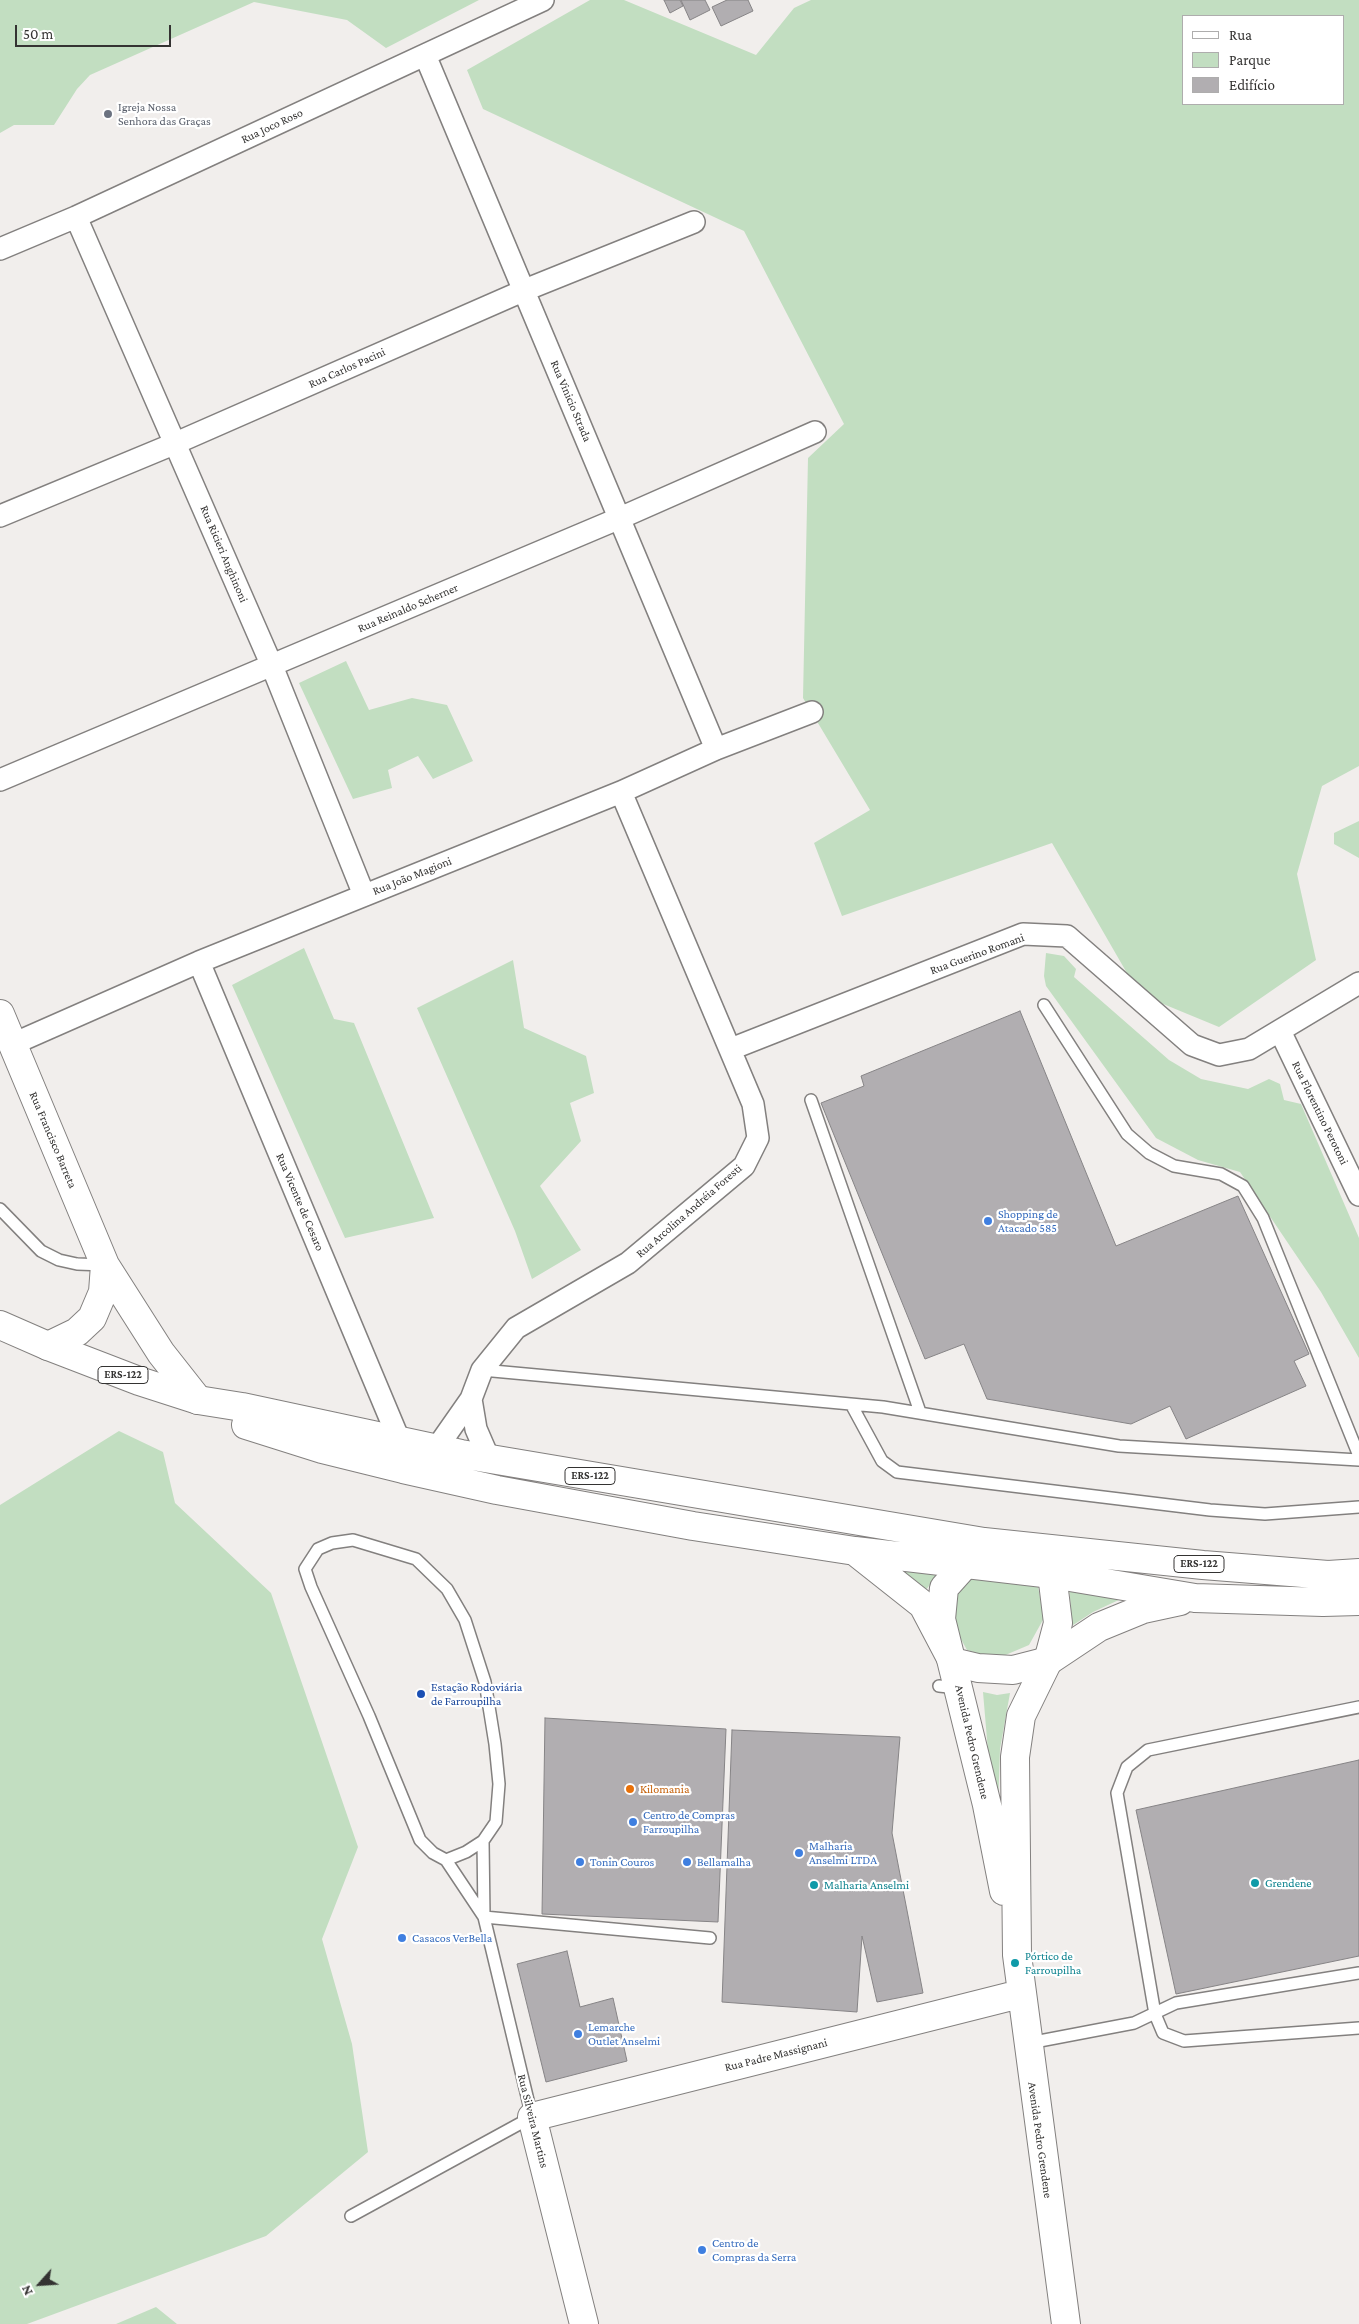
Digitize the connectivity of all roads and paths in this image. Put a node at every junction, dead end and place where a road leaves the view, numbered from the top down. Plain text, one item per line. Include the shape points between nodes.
1 (543, 0) edge
2 (425, 55) junction
3 (76, 217) junction
4 (694, 222) dead end
5 (0, 249) edge
6 (525, 290) junction
7 (815, 432) dead end
8 (176, 443) junction
9 (0, 516) edge
10 (620, 518) junction
11 (272, 666) junction
12 (812, 712) dead end
13 (716, 749) junction
14 (0, 780) edge
15 (621, 792) junction
16 (364, 895) junction
17 (199, 962) junction
18 (1359, 983) edge
19 (1044, 1005) dead end
20 (0, 1014) edge
21 (1280, 1031) junction
22 (13, 1044) junction
23 (731, 1050) junction
24 (811, 1100) dead end
25 (1358, 1192) edge
26 (0, 1209) edge
27 (105, 1265) junction
28 (0, 1325) edge
29 (48, 1346) junction
30 (482, 1370) junction
31 (471, 1399) junction
32 (198, 1400) junction
33 (851, 1404) junction
34 (920, 1412) junction
35 (400, 1442) junction
36 (436, 1449) junction
37 (1359, 1456) edge
38 (489, 1459) junction
39 (1359, 1460) edge
40 (1359, 1506) edge
41 (984, 1542) junction
42 (1039, 1548) junction
43 (854, 1551) junction
44 (967, 1563) junction
45 (1359, 1573) edge
46 (1052, 1574) junction
47 (1196, 1598) junction
48 (1359, 1601) edge
49 (1048, 1661) junction
50 (953, 1662) junction
51 (1359, 1707) edge
52 (483, 1841) junction
53 (446, 1860) junction
54 (484, 1917) junction
55 (710, 1938) dead end
56 (1016, 1955) junction
57 (1359, 1973) edge
58 (1020, 1994) junction
59 (1155, 2014) junction
60 (1359, 2028) edge
61 (1027, 2044) junction
62 (532, 2117) junction
63 (351, 2216) dead end
64 (584, 2324) edge
65 (1066, 2324) edge

1 - 2 street, Rua Joco Roso
2 - 3 street, Rua Joco Roso
2 - 6 street, Rua Vinicio Strada
3 - 5 street, Rua Joco Roso
3 - 8 street, Rua Ricieri Anghinoni
4 - 6 street, Rua Carlos Pacini
6 - 8 street, Rua Carlos Pacini
6 - 10 street, Rua Vinicio Strada
7 - 10 street, Rua Reinaldo Scherner
8 - 9 street, Rua Carlos Pacini
8 - 11 street, Rua Ricieri Anghinoni
10 - 11 street, Rua Reinaldo Scherner
10 - 13 street, Rua Vinicio Strada
11 - 14 street, Rua Reinaldo Scherner
11 - 16 street, Rua Ricieri Anghinoni
12 - 13 street, Rua João Magioni
13 - 15 street, Rua João Magioni
15 - 16 street, Rua João Magioni
15 - 23 street, Rua Arcolina Andréia Foresti
16 - 17 street, Rua João Magioni
17 - 22 street, Rua João Magioni
17 - 35 street, Rua Vicente de Cesaro
18 - 21 street, Rua Guerino Romani
19 - 37 lane via 1128,1134 1149,1153 1174,1166 1220,1174 1243,1186 1263,1218
20 - 22 main road, Rua Francisco Barreta
21 - 23 street, Rua Guerino Romani via 1249,1049 1219,1055 1210,1052 1192,1045 1067,936 1023,934
21 - 25 street, Rua Florentino Perotoni
22 - 27 main road, Rua Francisco Barreta
23 - 30 street, Rua Arcolina Andréia Foresti via 753,1104 758,1138 744,1166 628,1263 516,1328
24 - 34 lane
26 - 27 lane via 41,1251 77,1264
27 - 29 main road, Rua Francisco Barreta via 102,1292 92,1318 77,1332
27 - 32 main road, Rua Francisco Barreta via 161,1353
28 - 29 main road, ERS-122
29 - 32 main road, ERS-122
30 - 31 street, Rua Arcolina Andréia Foresti
30 - 33 lane
31 - 36 street, Rua Arcolina Andréia Foresti
31 - 38 street via 476,1429
32 - 35 main road, ERS-122
32 - 43 main road, ERS-122 via 238,1423 403,1469 693,1526
33 - 34 lane
33 - 40 lane via 882,1461 897,1472 1210,1510 1265,1514
34 - 39 lane via 1119,1446
35 - 36 main road, ERS-122
36 - 38 main road, ERS-122
38 - 41 main road, ERS-122
41 - 42 main road, ERS-122
41 - 44 main road, Avenida Pedro Grendene
42 - 45 main road, ERS-122 via 1328,1575
42 - 46 main road, Avenida Pedro Grendene
43 - 44 main road, ERS-122
43 - 50 main road via 923,1605
44 - 46 main road, ERS-122
44 - 50 main road, Avenida Pedro Grendene via 944,1588 942,1619
46 - 47 main road, ERS-122
46 - 49 main road, Avenida Pedro Grendene via 1058,1623
47 - 48 main road, ERS-122
47 - 49 main road via 1143,1609 1099,1627
49 - 50 main road via 1013,1670 978,1668
49 - 56 main road, Avenida Pedro Grendene via 1021,1716 1014,1757
50 - 56 main road, Avenida Pedro Grendene via 949,1687 987,1805
51 - 59 lane via 1148,1750 1127,1767 1117,1794
52 - 53 lane
52 - 53 lane via 496,1822 498,1784 485,1682 465,1620 447,1589 416,1559 353,1540 318,1549 305,1569 310,1587 369,1716 420,1840
52 - 54 lane
53 - 54 lane
54 - 55 lane
54 - 62 lane, Rua Silveira Martins
56 - 58 main road, Avenida Pedro Grendene
57 - 59 lane via 1176,2004
58 - 61 main road, Avenida Pedro Grendene
58 - 62 main road, Rua Padre Massignani
59 - 60 lane via 1163,2033 1184,2041
59 - 61 lane via 1134,2023
61 - 65 main road, Avenida Pedro Grendene
62 - 63 lane
62 - 64 main road, Rua Silveira Martins

